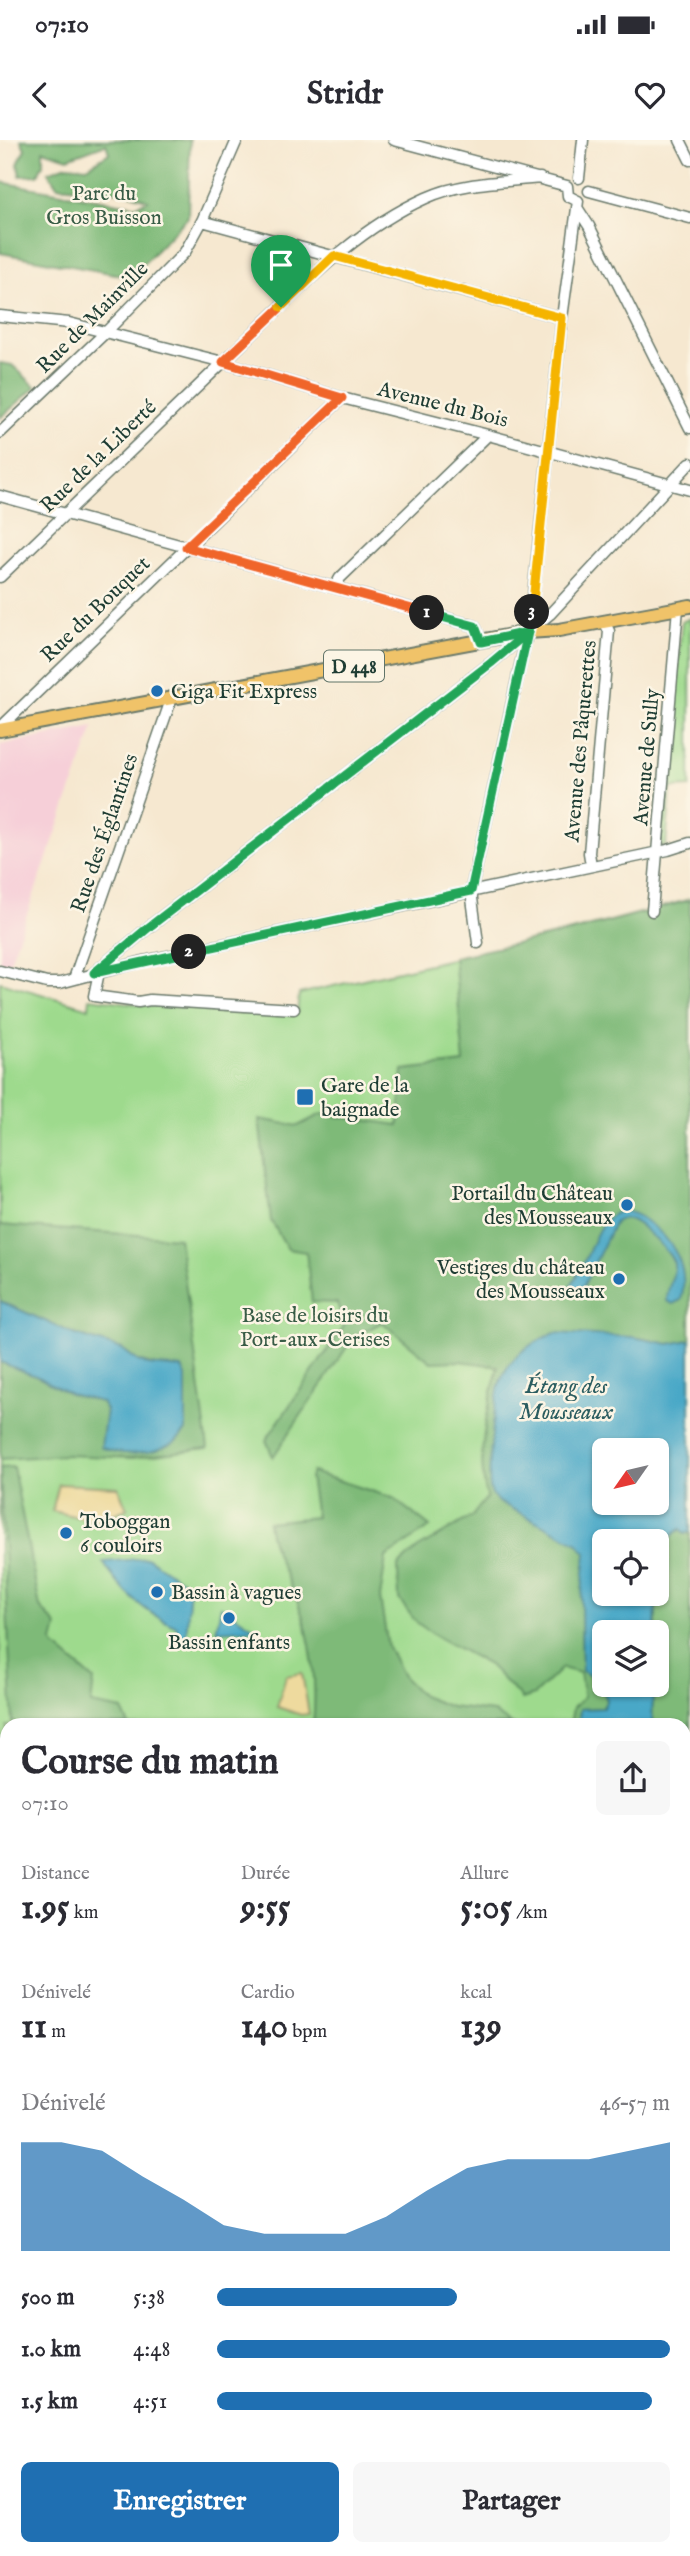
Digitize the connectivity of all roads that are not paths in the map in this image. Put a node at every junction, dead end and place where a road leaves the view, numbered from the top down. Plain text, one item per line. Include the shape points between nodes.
1 (237, 140) edge
2 (394, 140) edge
3 (583, 140) edge
4 (680, 140) edge
5 (690, 159) edge
6 (540, 178) junction
7 (579, 178) junction
8 (567, 186) junction
9 (589, 191) junction
10 (578, 205) junction
11 (690, 218) edge
12 (202, 221) junction
13 (334, 256) junction
14 (0, 316) edge
15 (562, 318) junction
16 (106, 333) junction
17 (223, 362) junction
18 (342, 398) junction
19 (690, 428) edge
20 (0, 433) edge
21 (488, 435) junction
22 (548, 451) junction
23 (690, 463) edge
24 (670, 484) junction
25 (690, 490) edge
26 (0, 496) edge
27 (66, 514) junction
28 (186, 547) junction
29 (0, 578) edge
30 (335, 587) junction
31 (684, 607) edge
32 (604, 621) junction
33 (528, 632) junction
34 (481, 642) junction
35 (176, 699) junction
36 (0, 729) edge
37 (690, 843) edge
38 (657, 852) junction
39 (591, 865) junction
40 (471, 891) junction
41 (652, 911) dead end
42 (478, 943) dead end
43 (0, 971) edge
44 (97, 972) junction
45 (74, 979) junction
46 (294, 1009) dead end

1 - 12 street, Rue de Mainville
2 - 6 street
3 - 7 street
4 - 5 street
6 - 8 street
6 - 13 street, Rue de la Liberté via 429,196 384,219
7 - 8 street
7 - 9 street
8 - 10 street via 568,196
9 - 10 street
9 - 11 street
10 - 15 street
10 - 19 street
12 - 13 street
12 - 16 street, Rue de Mainville via 185,252
13 - 15 street
13 - 17 street, Rue de la Liberté
14 - 16 street, Avenue du Bois via 69,323
15 - 22 street
16 - 17 street, Avenue du Bois
16 - 20 street, Rue de Mainville
17 - 18 street, Avenue du Bois
17 - 27 street, Rue de la Liberté
18 - 21 street, Avenue du Bois
18 - 28 street, Rue du Bouquet
21 - 22 street, Avenue du Bois
21 - 30 street
22 - 24 street, Avenue du Bois
22 - 33 street
23 - 24 street
24 - 25 street, Avenue du Bois
24 - 33 street
26 - 27 street
27 - 28 street
27 - 29 street, Rue de la Liberté
28 - 30 street
28 - 36 street, Rue du Bouquet
30 - 34 street via 475,626
31 - 32 main road, D 448
31 - 38 street, Avenue de Sully
32 - 33 main road, D 448
32 - 39 street, Avenue des Pâquerettes via 609,631
33 - 34 main road, D 448
33 - 40 street
33 - 44 street
34 - 35 main road, D 448
35 - 36 main road, D 448
35 - 45 street, Rue des Églantines
37 - 38 street
38 - 39 street
38 - 41 street, Avenue de Sully
39 - 40 street
40 - 42 street
40 - 44 street
43 - 45 street via 47,983
44 - 45 street
44 - 46 street via 94,996

